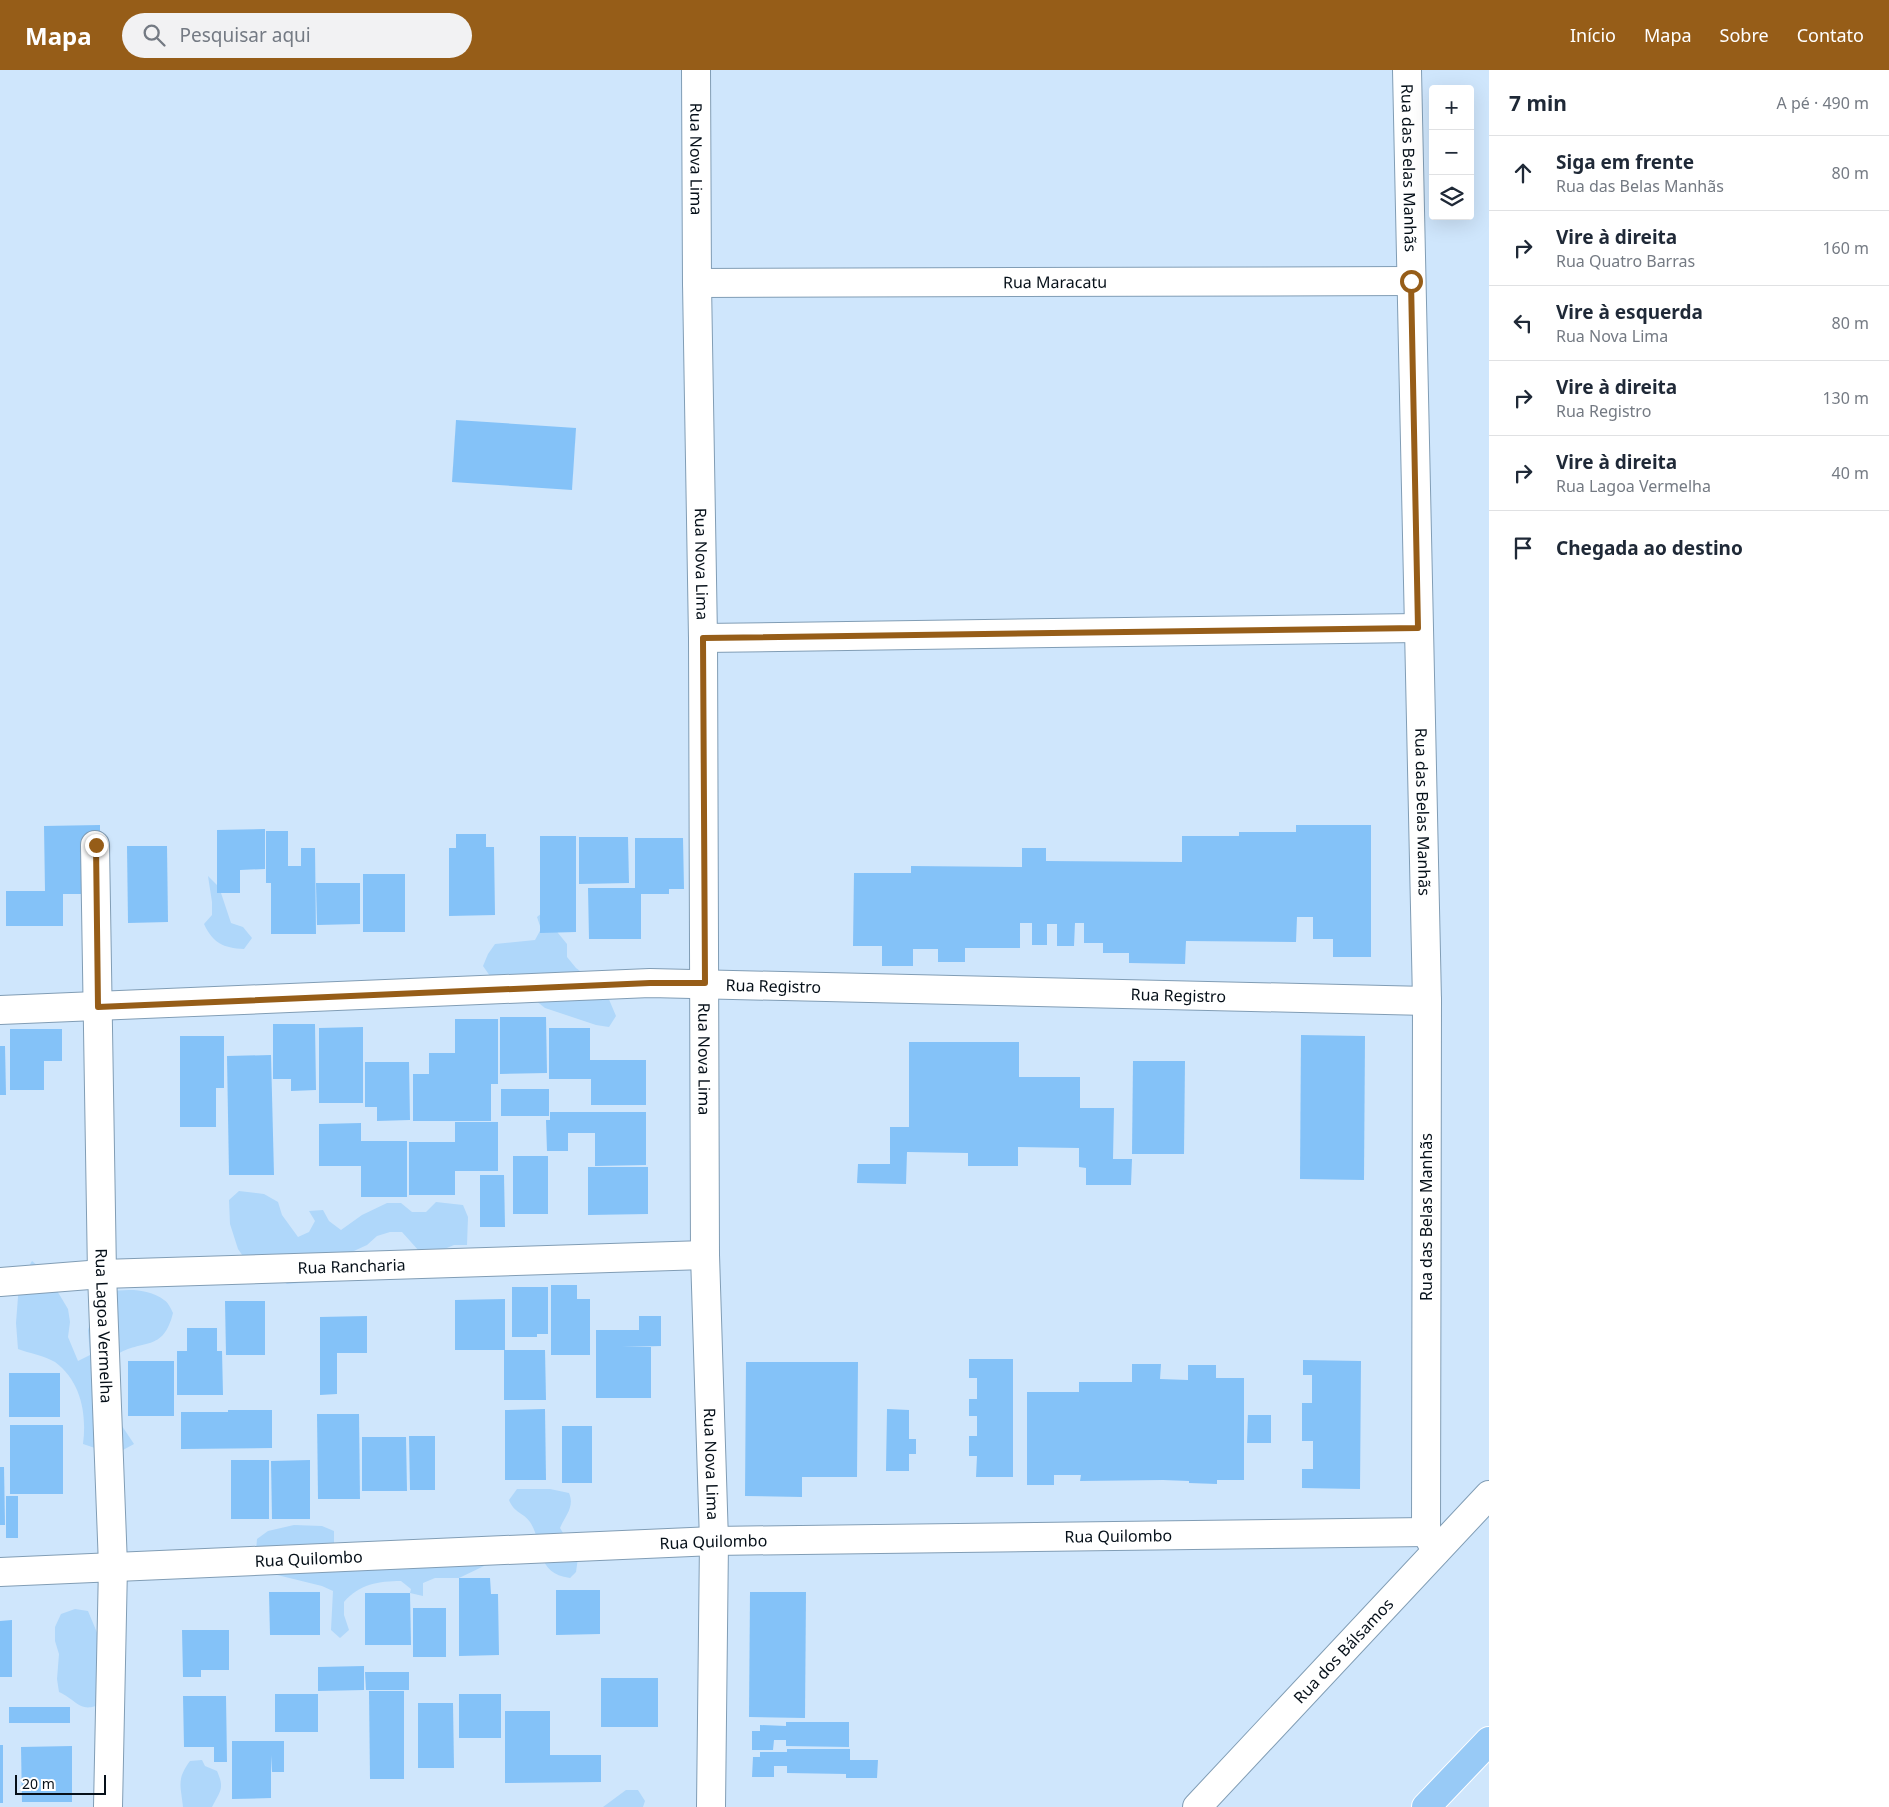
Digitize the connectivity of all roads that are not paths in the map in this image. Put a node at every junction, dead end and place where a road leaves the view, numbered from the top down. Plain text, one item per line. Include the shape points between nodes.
1 (696, 70) edge
2 (1407, 70) edge
3 (1411, 281) junction
4 (697, 283) junction
5 (1418, 628) junction
6 (703, 638) junction
7 (96, 845) dead end
8 (705, 983) junction
9 (1427, 1001) junction
10 (98, 1007) junction
11 (0, 1010) edge
12 (705, 1255) junction
13 (102, 1274) junction
14 (0, 1282) edge
15 (1489, 1495) edge
16 (714, 1541) junction
17 (1431, 1541) junction
18 (113, 1566) junction
19 (0, 1572) edge
20 (1489, 1741) edge
21 (108, 1807) edge
22 (711, 1807) edge
23 (1197, 1807) edge
24 (1426, 1807) edge

1 - 4 street, Rua Nova Lima
2 - 3 street, Rua das Belas Manhãs
3 - 4 street, Rua Maracatu
3 - 5 street, Rua das Belas Manhãs
4 - 6 street, Rua Nova Lima
5 - 6 street
5 - 9 street, Rua das Belas Manhãs
6 - 8 street, Rua Nova Lima
7 - 10 street, Rua Lagoa Vermelha
8 - 9 street, Rua Registro
8 - 10 street, Rua Registro
8 - 12 street, Rua Nova Lima
9 - 17 street, Rua das Belas Manhãs
10 - 11 street, Rua Registro
10 - 13 street, Rua Lagoa Vermelha
12 - 13 street, Rua Rancharia
12 - 16 street, Rua Nova Lima
13 - 14 street, Rua Rancharia
13 - 18 street, Rua Lagoa Vermelha
15 - 17 street, Rua dos Bálsamos
16 - 17 street, Rua Quilombo
16 - 18 street, Rua Quilombo
16 - 22 street, Rua Nova Lima
17 - 23 street, Rua dos Bálsamos
18 - 19 street, Rua Quilombo
18 - 21 street, Rua Lagoa Vermelha
20 - 24 highway

